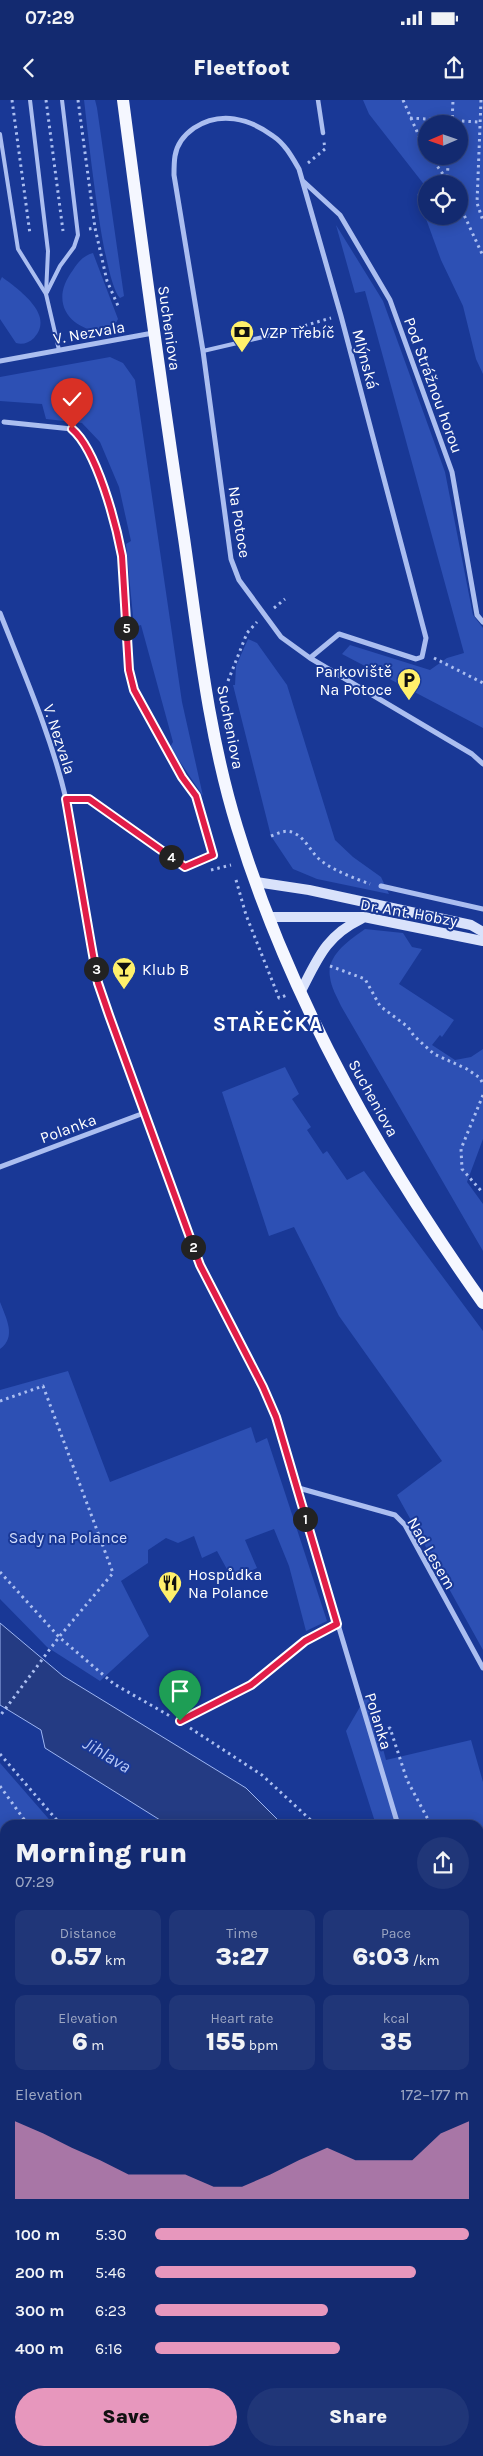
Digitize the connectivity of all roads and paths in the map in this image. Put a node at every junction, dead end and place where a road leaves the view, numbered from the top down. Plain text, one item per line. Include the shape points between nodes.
1 (12, 100) edge
2 (30, 100) edge
3 (46, 100) edge
4 (62, 100) edge
5 (78, 100) edge
6 (123, 100) edge
7 (318, 100) edge
8 (403, 100) edge
9 (453, 100) edge
10 (481, 100) edge
11 (453, 115) edge
12 (410, 118) junction
13 (418, 118) edge
14 (468, 121) edge
15 (480, 122) junction
16 (323, 133) joint
17 (0, 134) edge
18 (418, 135) edge
19 (437, 165) edge
20 (300, 169) junction
21 (445, 175) edge
22 (304, 182) junction
23 (181, 221) joint
24 (483, 222) edge
25 (468, 224) edge
26 (94, 228) dead end
27 (63, 232) dead end
28 (30, 234) dead end
29 (483, 256) edge
30 (46, 294) junction
31 (341, 316) junction
32 (154, 333) junction
33 (276, 334) joint
34 (59, 350) junction
35 (203, 351) junction
36 (0, 361) edge
37 (4, 422) dead end
38 (0, 613) edge
39 (483, 622) edge
40 (247, 633) dead end
41 (424, 653) junction
42 (310, 658) junction
43 (228, 681) dead end
44 (483, 683) edge
45 (483, 764) edge
46 (66, 799) junction
47 (272, 836) dead end
48 (256, 882) junction
49 (381, 886) joint
50 (483, 909) edge
51 (268, 917) junction
52 (364, 917) junction
53 (483, 932) edge
54 (483, 941) edge
55 (327, 965) dead end
56 (300, 991) junction
57 (483, 1084) edge
58 (483, 1094) edge
59 (144, 1113) junction
60 (0, 1167) edge
61 (483, 1193) edge
62 (483, 1303) edge
63 (0, 1401) edge
64 (295, 1487) junction
65 (0, 1572) edge
66 (337, 1624) junction
67 (59, 1637) junction
68 (483, 1668) edge
69 (0, 1716) edge
70 (180, 1721) dead end
71 (390, 1728) dead end
72 (0, 1754) edge
73 (0, 1786) edge
74 (24, 1820) edge
75 (57, 1820) edge
76 (396, 1820) edge
77 (428, 1820) edge

1 - 28 path
2 - 30 lane via 48,251
3 - 27 path
4 - 30 lane via 78,235
5 - 26 path
6 - 32 main road, Sucheniova
7 - 16 street
8 - 12 path
9 - 11 path
10 - 15 path
12 - 13 path
12 - 18 path
14 - 15 path
15 - 24 path via 477,203
16 - 20 path via 325,149
17 - 30 lane via 18,249
19 - 21 path
20 - 22 street, Mlýnská
20 - 23 street, Mlýnská via 281,143 260,128 236,119 216,117 202,123 185,134 175,155 174,175
22 - 31 street, Mlýnská
22 - 39 street, Pod Strážnou horou via 340,215 390,300 452,472 477,615
23 - 35 street, Na Potoce
25 - 29 path
30 - 34 lane
31 - 33 path
31 - 41 street, Mlýnská via 426,638
32 - 34 street, V. Nezvala
32 - 48 main road, Sucheniova via 212,730 237,826
33 - 35 lane
34 - 36 street, V. Nezvala
35 - 42 street, Na Potoce via 231,559 243,587 281,637
37 - 46 street, V. Nezvala via 72,429 89,451 122,556 129,670 134,690 196,796 213,855 185,867 89,799
38 - 46 street, V. Nezvala via 40,714
40 - 43 path
41 - 42 street via 416,659 339,634
41 - 44 path
42 - 45 street, Na Potoce via 458,745
46 - 59 street, Polanka via 98,983
47 - 49 path via 284,831 293,832 319,859 337,870
48 - 51 main road, Sucheniova
48 - 53 main road via 309,890 471,925
49 - 50 street, Dr. Ant. Hobzy
51 - 52 main road, Dr. Ant. Hobzy
51 - 56 main road, Sucheniova
52 - 54 main road, Dr. Ant. Hobzy
52 - 56 main road via 323,947
55 - 57 path via 364,979 380,1006 408,1026 434,1054 467,1069
56 - 62 main road, Sucheniova via 338,1068 392,1162
58 - 61 path via 462,1150 462,1169
59 - 60 street, Polanka
59 - 64 street, Polanka via 200,1265 276,1417
63 - 67 path via 43,1386 113,1573
64 - 66 street, Polanka
64 - 68 street, Nad Lesem via 395,1515 405,1525
65 - 67 path
66 - 70 street via 305,1641 251,1685
66 - 76 street, Polanka
67 - 69 path
71 - 77 path via 407,1780
72 - 75 path
73 - 74 path

